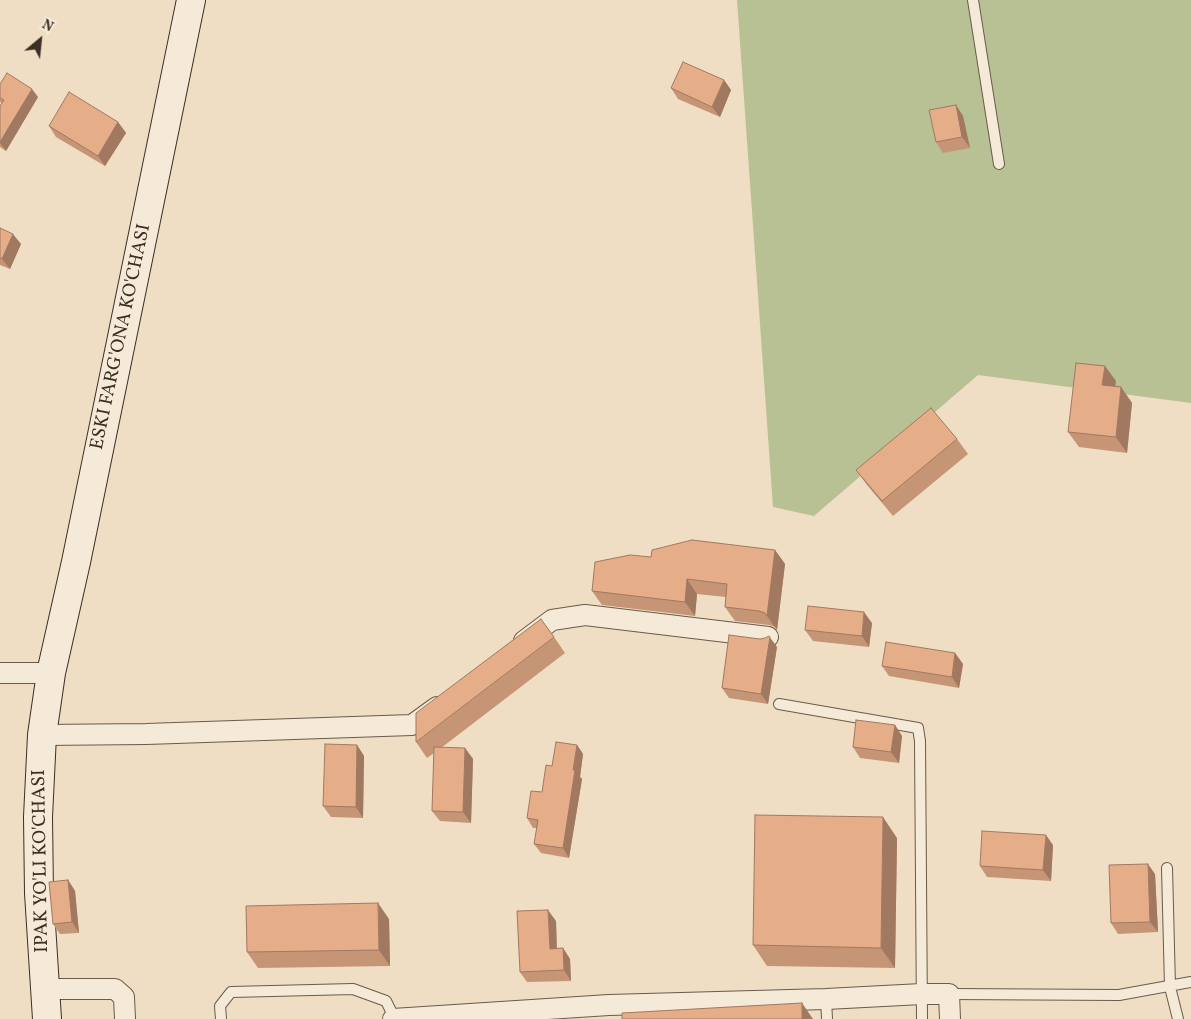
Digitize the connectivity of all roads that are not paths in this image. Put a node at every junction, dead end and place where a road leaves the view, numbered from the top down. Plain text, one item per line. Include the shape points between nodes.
1 (190, 0) edge
2 (973, 0) edge
3 (999, 164) dead end
4 (768, 637) edge
5 (513, 649) edge
6 (51, 673) junction
7 (0, 674) edge
8 (451, 696) edge
9 (779, 704) dead end
10 (42, 735) junction
11 (1167, 868) dead end
12 (1191, 982) edge
13 (1170, 987) junction
14 (46, 989) junction
15 (922, 994) junction
16 (949, 994) junction
17 (826, 999) junction
18 (609, 1012) edge
19 (48, 1019) edge
20 (126, 1019) edge
21 (221, 1019) edge
22 (394, 1019) edge
23 (827, 1019) edge
24 (922, 1019) edge
25 (950, 1019) edge
26 (1178, 1019) edge

1 - 6 main road, ESKI FARG'ONA KO'CHASI
2 - 3 lane
4 - 5 street via 585,615 552,620
6 - 7 street
6 - 10 main road, IPAK YO'LI KO'CHASI
8 - 10 street via 412,725
9 - 15 lane via 918,728
10 - 14 main road, IPAK YO'LI KO'CHASI via 39,893
11 - 13 lane
12 - 13 lane
13 - 16 lane via 1119,995
13 - 26 lane
14 - 19 main road, IPAK YO'LI KO'CHASI
14 - 20 street via 115,989 124,997
15 - 16 street
15 - 17 street
15 - 24 lane
16 - 25 street
17 - 18 street
17 - 23 lane
18 - 22 street
21 - 22 lane via 220,1006 231,992 354,989 386,1001

